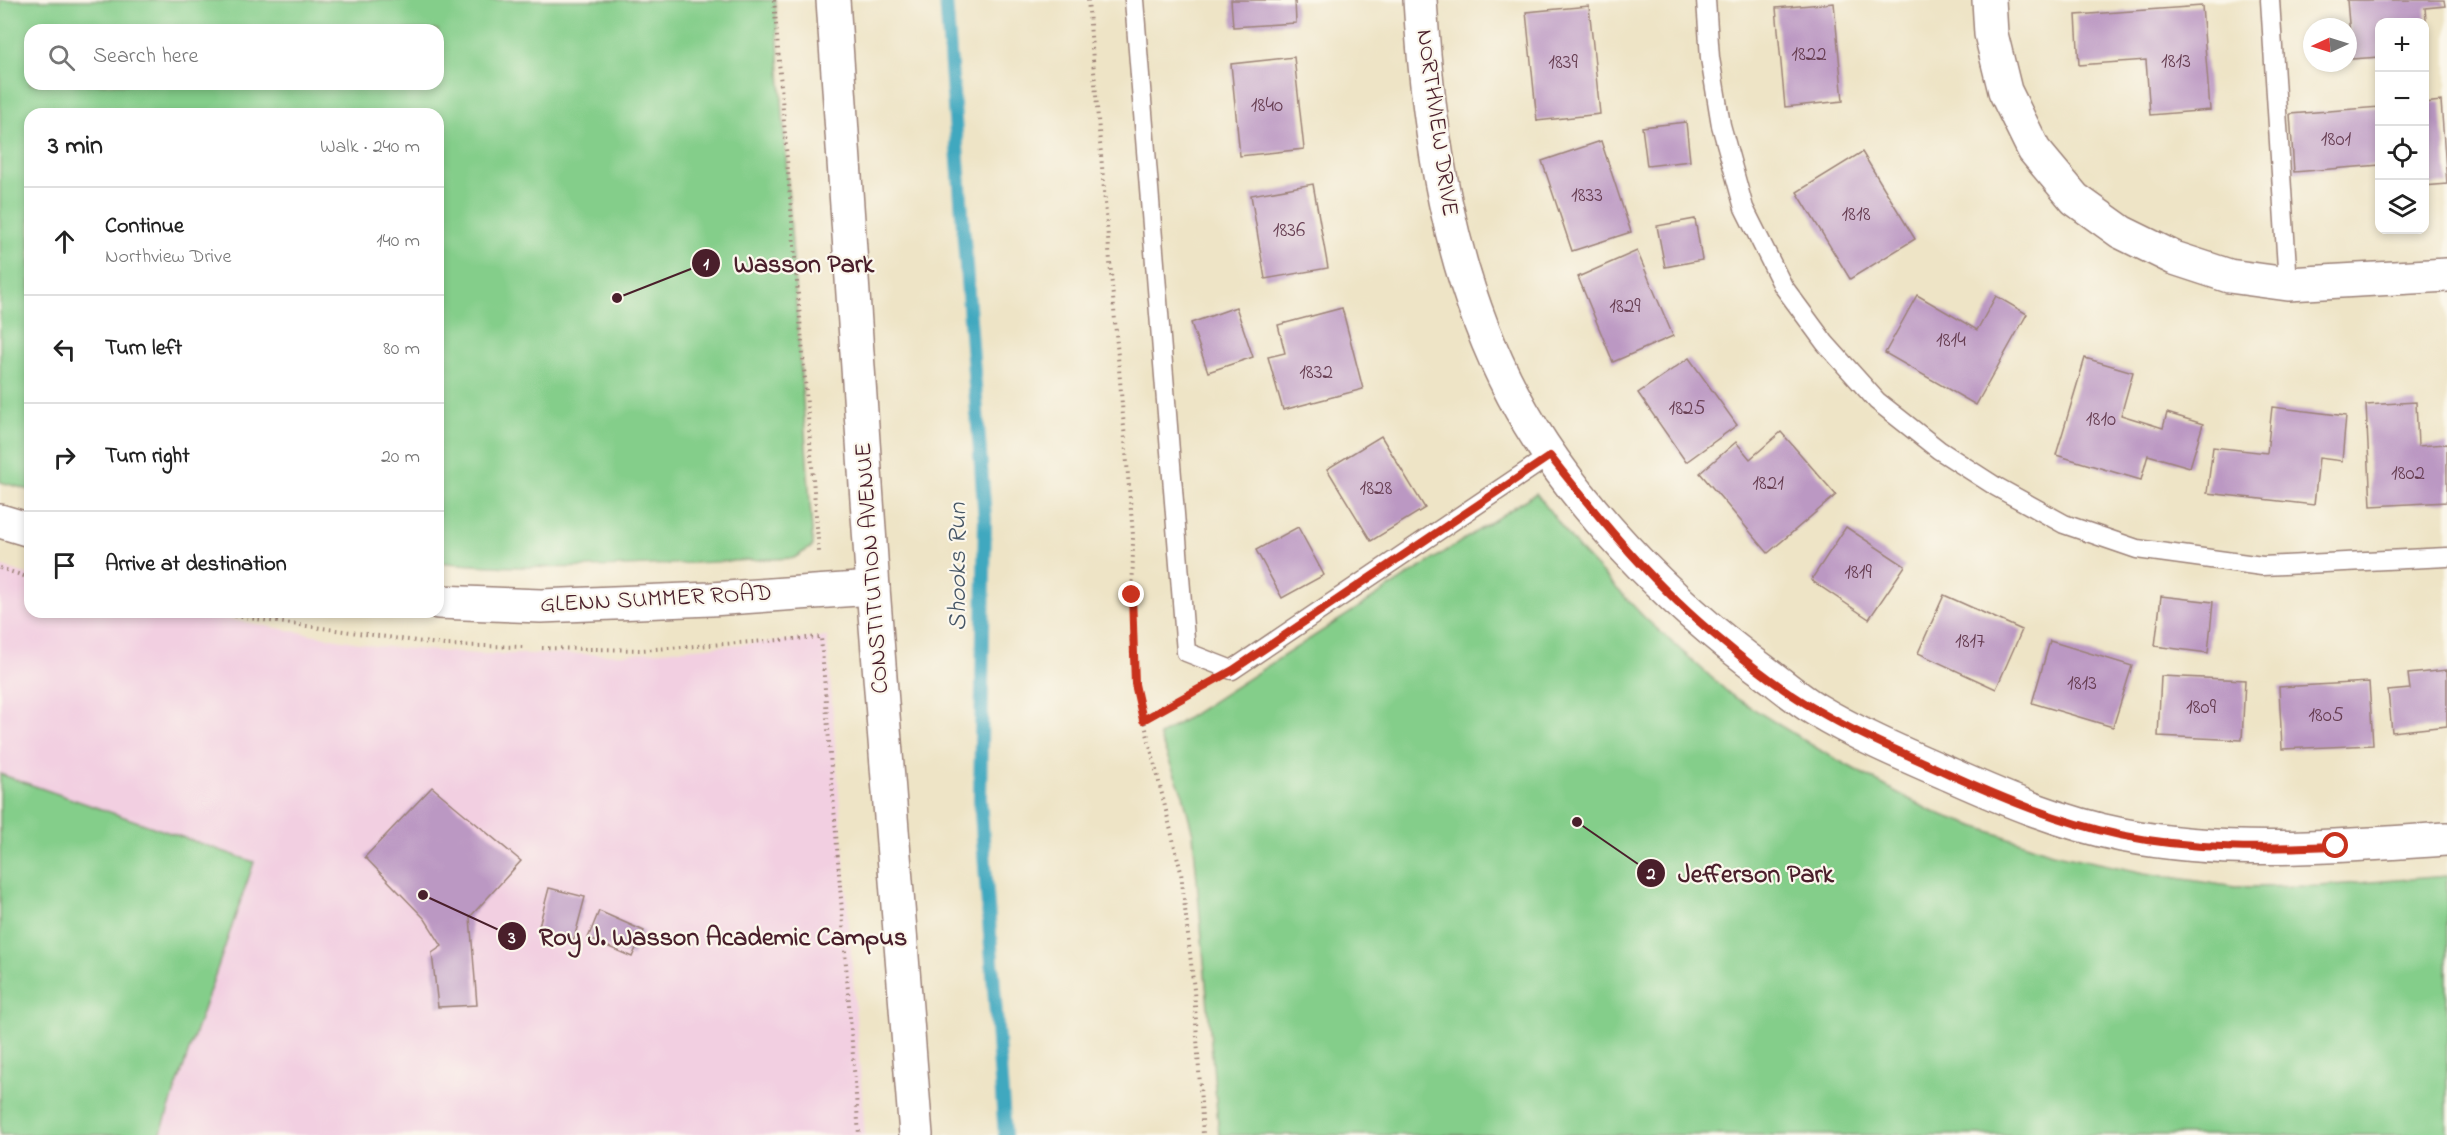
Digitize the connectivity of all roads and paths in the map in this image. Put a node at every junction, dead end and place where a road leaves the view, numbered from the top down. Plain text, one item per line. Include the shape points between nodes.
1 (774, 0) edge
2 (833, 0) edge
3 (1088, 0) edge
4 (1134, 0) edge
5 (1420, 0) edge
6 (1706, 0) edge
7 (1989, 0) edge
8 (2270, 0) edge
9 (2447, 275) edge
10 (2288, 284) junction
11 (1550, 456) junction
12 (0, 521) edge
13 (24, 528) edge
14 (2447, 558) edge
15 (0, 568) edge
16 (24, 576) edge
17 (873, 588) junction
18 (822, 591) junction
19 (444, 602) edge
20 (249, 618) edge
21 (821, 637) junction
22 (526, 647) dead end
23 (537, 648) dead end
24 (1233, 670) junction
25 (1143, 720) junction
26 (2447, 838) edge
27 (859, 1135) edge
28 (916, 1135) edge
29 (1203, 1135) edge

1 - 18 path
2 - 17 street, CONSTITUTION AVENUE
3 - 25 path via 1133,535 1132,645
4 - 24 lane via 1186,652
5 - 11 street, NORTHVIEW DRIVE via 1436,158 1452,234 1478,316 1512,394
6 - 14 lane via 1721,125 1744,208 1782,286 1825,343 1877,401 1939,450 2064,525 2137,549 2262,566
7 - 10 street via 1991,34 2005,91 2034,150 2075,199 2121,231 2174,258 2229,276
8 - 10 lane
9 - 10 street
11 - 24 lane
11 - 26 street, NORTHVIEW DRIVE via 1663,588 1722,641 1814,708 1976,786 2056,818 2121,835 2195,846 2264,849
12 - 13 street
15 - 16 path
17 - 18 street, GLENN SUMMER ROAD
17 - 28 street, CONSTITUTION AVENUE
18 - 19 street, GLENN SUMMER ROAD via 542,606
18 - 21 path
20 - 22 path via 445,645
21 - 23 path via 641,650
21 - 27 path
24 - 25 path
25 - 29 path via 1181,872 1194,990

